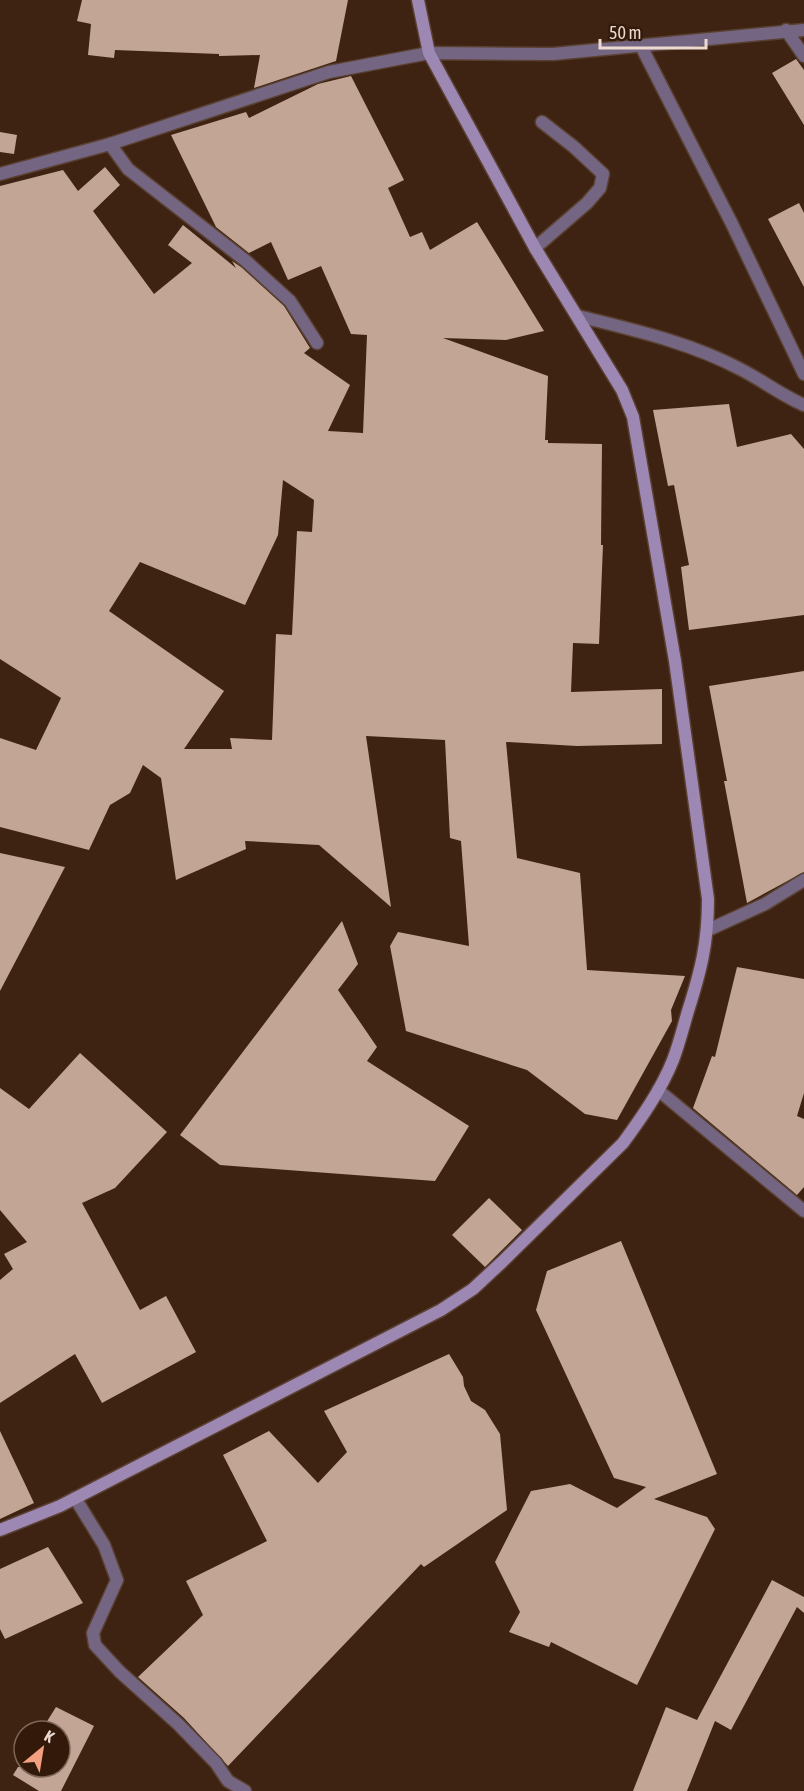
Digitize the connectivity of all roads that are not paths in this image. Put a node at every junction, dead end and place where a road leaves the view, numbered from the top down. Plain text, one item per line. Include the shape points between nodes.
1 (418, 0) edge
2 (786, 30) junction
3 (804, 30) edge
4 (641, 46) junction
5 (429, 53) junction
6 (804, 56) edge
7 (542, 122) dead end
8 (110, 144) junction
9 (0, 174) edge
10 (535, 248) junction
11 (578, 316) junction
12 (317, 343) dead end
13 (804, 374) edge
14 (804, 405) edge
15 (804, 880) edge
16 (708, 930) junction
17 (658, 1090) junction
18 (804, 1211) edge
19 (75, 1498) junction
20 (0, 1530) edge
21 (245, 1791) edge

1 - 5 street
2 - 3 street
2 - 4 street
2 - 6 street
4 - 5 street via 553,54
4 - 13 street
5 - 8 street via 330,72
5 - 10 street
7 - 10 street via 603,174 600,188 587,203
8 - 9 street
8 - 12 street via 128,168 290,301
10 - 11 street
11 - 14 street via 699,350
11 - 16 street via 622,390 633,417 675,661 708,899
15 - 16 street via 765,904
16 - 17 street via 702,966 672,1061
17 - 18 street
17 - 19 street via 623,1143 474,1289 441,1310
19 - 20 street
19 - 21 street via 104,1545 117,1580 93,1633 95,1645 216,1763 228,1781

